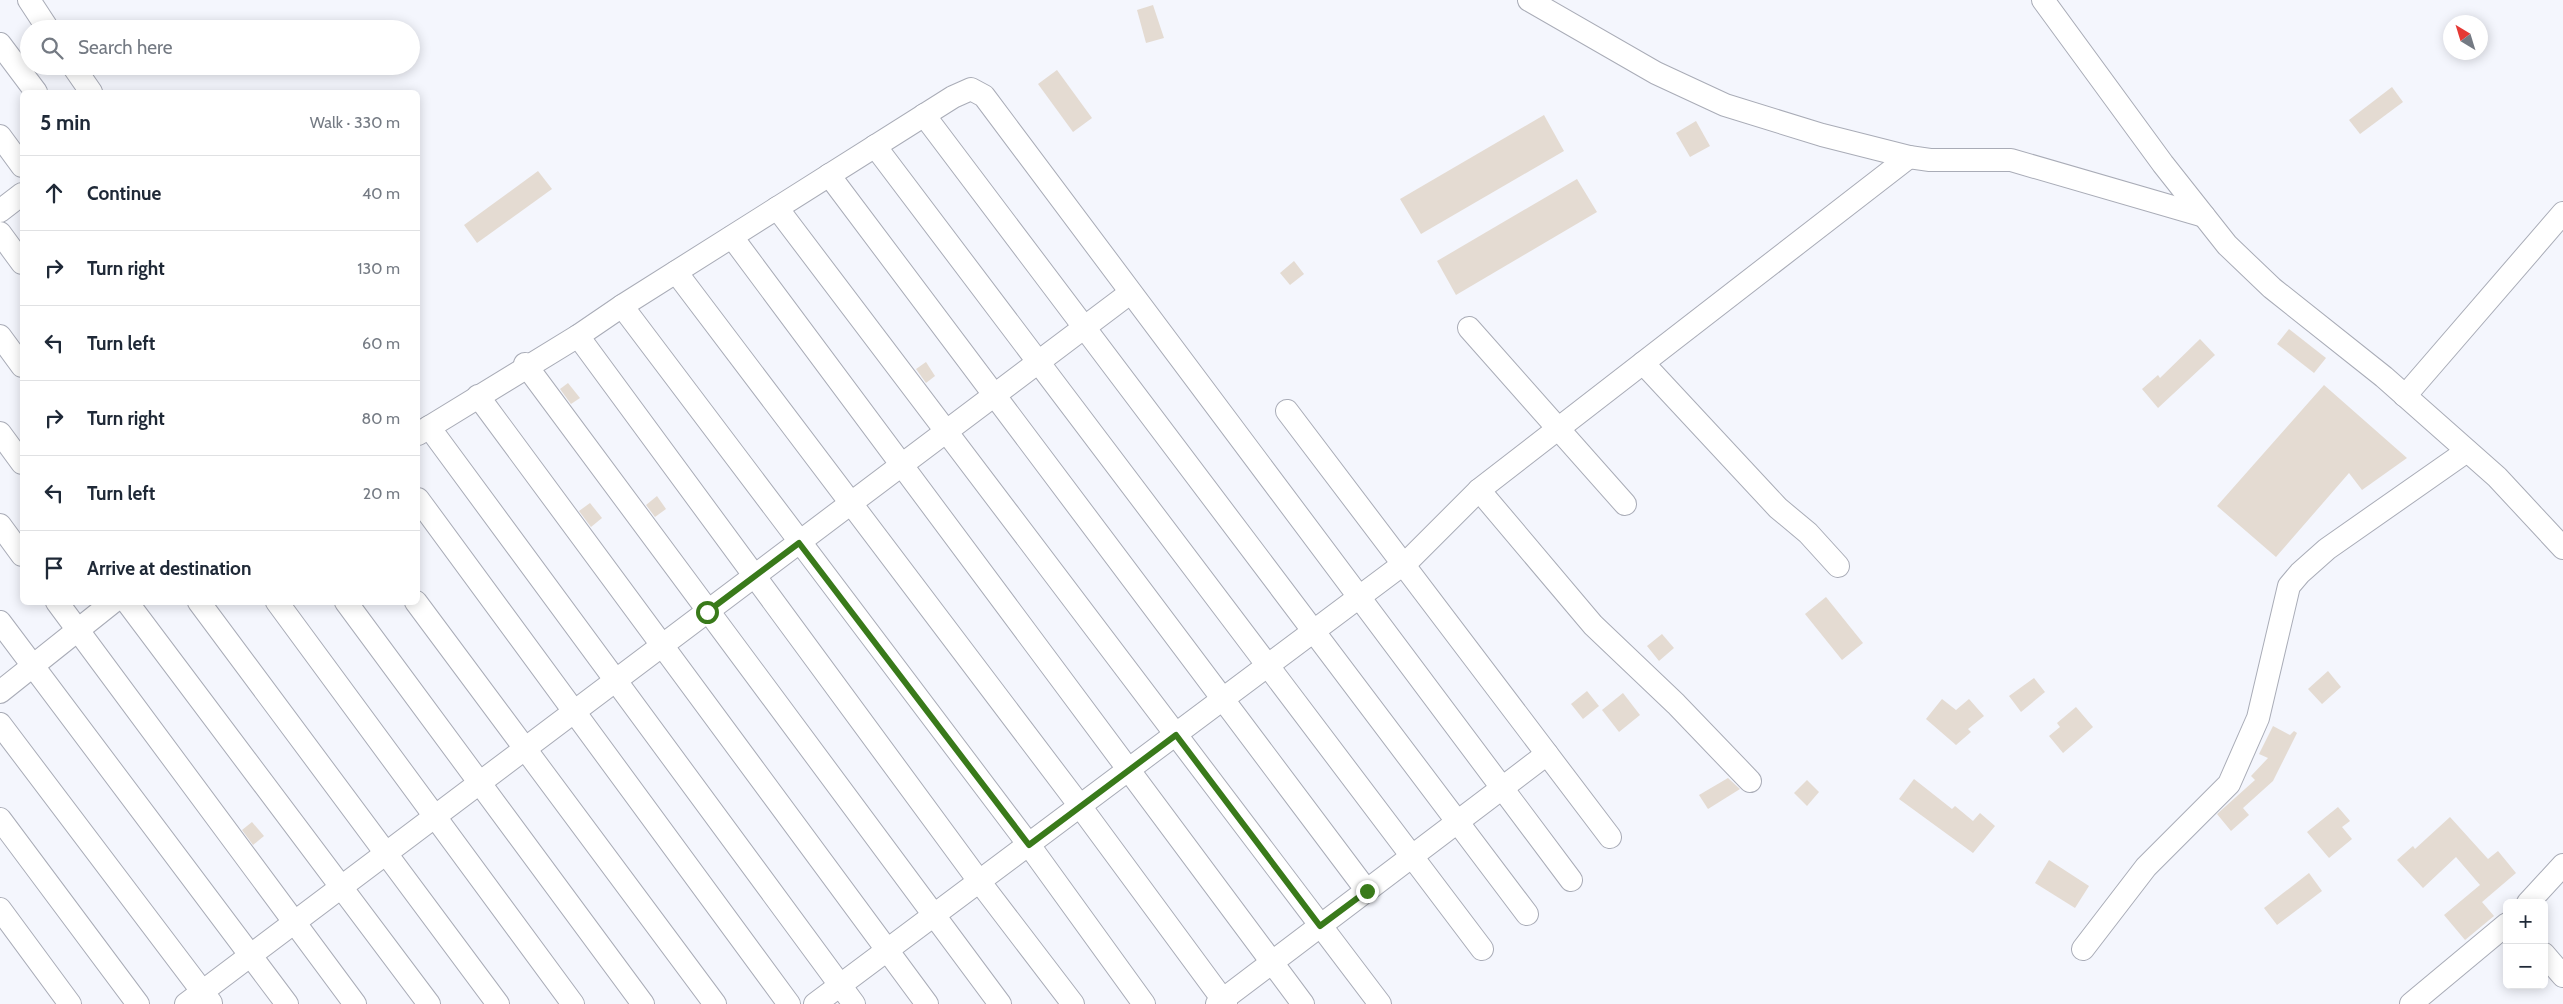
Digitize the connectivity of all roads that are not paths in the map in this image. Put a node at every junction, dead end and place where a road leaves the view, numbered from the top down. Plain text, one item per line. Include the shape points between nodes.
1 (29, 0) edge
2 (1529, 0) edge
3 (2043, 0) edge
4 (42, 20) edge
5 (0, 44) edge
6 (20, 71) edge
7 (23, 75) edge
8 (79, 75) edge
9 (34, 90) edge
10 (89, 90) edge
11 (924, 116) junction
12 (0, 136) edge
13 (875, 146) junction
14 (1909, 157) junction
15 (20, 163) edge
16 (829, 175) junction
17 (20, 196) edge
18 (777, 208) junction
19 (0, 212) edge
20 (2563, 213) edge
21 (2204, 216) junction
22 (0, 233) edge
23 (732, 237) junction
24 (20, 260) edge
25 (676, 272) junction
26 (1130, 294) junction
27 (622, 306) junction
28 (1084, 328) junction
29 (1469, 328) dead end
30 (0, 336) edge
31 (578, 336) junction
32 (1039, 362) junction
33 (20, 363) edge
34 (1643, 363) junction
35 (525, 365) junction
36 (478, 396) junction
37 (994, 396) junction
38 (2405, 396) junction
39 (1287, 410) dead end
40 (1558, 429) junction
41 (423, 431) edge
42 (946, 432) junction
43 (0, 433) edge
44 (2467, 451) junction
45 (20, 460) edge
46 (902, 465) junction
47 (1479, 490) junction
48 (420, 502) edge
49 (852, 503) junction
50 (1625, 504) dead end
51 (0, 525) edge
52 (799, 543) junction
53 (2563, 548) edge
54 (20, 553) edge
55 (1404, 564) junction
56 (1838, 566) dead end
57 (754, 576) junction
58 (1359, 598) junction
59 (59, 605) edge
60 (109, 605) edge
61 (129, 605) edge
62 (200, 605) edge
63 (279, 605) edge
64 (348, 605) edge
65 (418, 605) edge
66 (707, 612) junction
67 (0, 622) edge
68 (78, 631) junction
69 (1313, 632) junction
70 (662, 646) junction
71 (1268, 665) junction
72 (33, 666) junction
73 (614, 682) junction
74 (0, 692) edge
75 (1223, 699) junction
76 (574, 712) junction
77 (0, 724) edge
78 (1176, 735) junction
79 (525, 749) junction
80 (1547, 754) junction
81 (1129, 770) junction
82 (1750, 781) dead end
83 (480, 783) junction
84 (1502, 789) junction
85 (1080, 806) junction
86 (435, 817) junction
87 (0, 818) edge
88 (1458, 822) junction
89 (1610, 837) dead end
90 (1029, 845) junction
91 (386, 854) junction
92 (1412, 857) junction
93 (2563, 865) edge
94 (1571, 880) dead end
95 (979, 881) junction
96 (342, 887) junction
97 (1367, 891) junction
98 (2532, 899) edge
99 (0, 910) edge
100 (1527, 914) dead end
101 (934, 915) junction
102 (294, 922) junction
103 (1320, 926) junction
104 (2503, 927) edge
105 (887, 950) junction
106 (1482, 950) dead end
107 (2083, 950) dead end
108 (251, 956) junction
109 (2548, 959) edge
110 (1272, 962) junction
111 (2563, 976) edge
112 (840, 985) junction
113 (200, 1000) edge
114 (1222, 1003) edge
115 (70, 1004) edge
116 (138, 1004) edge
117 (287, 1004) edge
118 (355, 1004) edge
119 (429, 1004) edge
120 (498, 1004) edge
121 (573, 1004) edge
122 (643, 1004) edge
123 (715, 1004) edge
124 (789, 1004) edge
125 (815, 1004) edge
126 (854, 1004) edge
127 (928, 1004) edge
128 (1000, 1004) edge
129 (1073, 1004) edge
130 (1144, 1004) edge
131 (1303, 1004) edge
132 (1380, 1004) edge
133 (2411, 1004) edge

1 - 4 street
2 - 14 street via 1656,73 1726,105 1822,135
3 - 21 street
5 - 6 street
7 - 9 street
8 - 10 street
11 - 13 street
11 - 26 street via 953,97 971,90 984,96
11 - 28 street
12 - 15 street
13 - 16 street
13 - 32 street
14 - 21 street via 2010,160
14 - 34 street
16 - 18 street
16 - 37 street
17 - 19 street
18 - 23 street
18 - 42 street
20 - 38 street
21 - 38 street via 2227,245 2272,288
22 - 24 street
23 - 25 street
23 - 46 street
25 - 27 street
25 - 49 street
26 - 28 street
26 - 58 street
27 - 31 street
27 - 52 street
28 - 32 street
28 - 69 street
29 - 40 street
30 - 33 street
31 - 35 street
31 - 57 street
32 - 37 street
32 - 71 street
34 - 40 street
34 - 56 street via 1778,508 1808,533
35 - 36 street
35 - 66 street
36 - 41 street
36 - 70 street
37 - 42 street
37 - 75 street
38 - 44 street
39 - 55 street
40 - 47 street
40 - 50 street
41 - 73 street
42 - 46 street
42 - 78 street
43 - 45 street
44 - 53 street
44 - 107 street via 2327,549 2289,586 2258,718 2229,784 2146,867
46 - 49 street
46 - 81 street
47 - 55 street
47 - 82 street via 1593,626 1676,704
48 - 76 street
49 - 52 street
49 - 85 street
51 - 54 street
52 - 57 street
52 - 90 street
55 - 58 street
55 - 80 street
57 - 66 street
57 - 95 street
58 - 69 street
58 - 84 street
59 - 68 street
60 - 68 street
61 - 96 street
62 - 91 street
63 - 86 street
64 - 83 street
65 - 79 street
66 - 70 street
66 - 101 street
67 - 72 street
68 - 72 street
68 - 102 street
69 - 71 street
69 - 88 street
70 - 73 street
70 - 105 street
71 - 75 street
71 - 92 street
72 - 74 street
72 - 108 street
73 - 76 street
73 - 112 street
75 - 78 street
75 - 97 street
76 - 79 street
76 - 124 street
77 - 113 street
78 - 81 street
78 - 103 street
79 - 83 street
79 - 123 street
80 - 84 street
80 - 89 street
81 - 85 street
81 - 110 street
83 - 86 street
83 - 122 street
84 - 88 street
84 - 94 street
85 - 90 street
85 - 114 street
86 - 91 street
86 - 121 street
87 - 116 street
88 - 92 street
88 - 100 street
90 - 95 street
90 - 130 street
91 - 96 street
91 - 120 street
92 - 97 street
92 - 106 street
93 - 98 street
95 - 101 street
95 - 129 street
96 - 102 street
96 - 119 street
97 - 103 street
99 - 115 street
101 - 105 street
101 - 128 street
102 - 108 street
102 - 118 street
103 - 110 street
103 - 132 street
104 - 133 street
105 - 112 street
105 - 127 street
108 - 113 street
108 - 117 street
109 - 111 street
110 - 114 street
110 - 131 street
112 - 125 street
112 - 126 street

